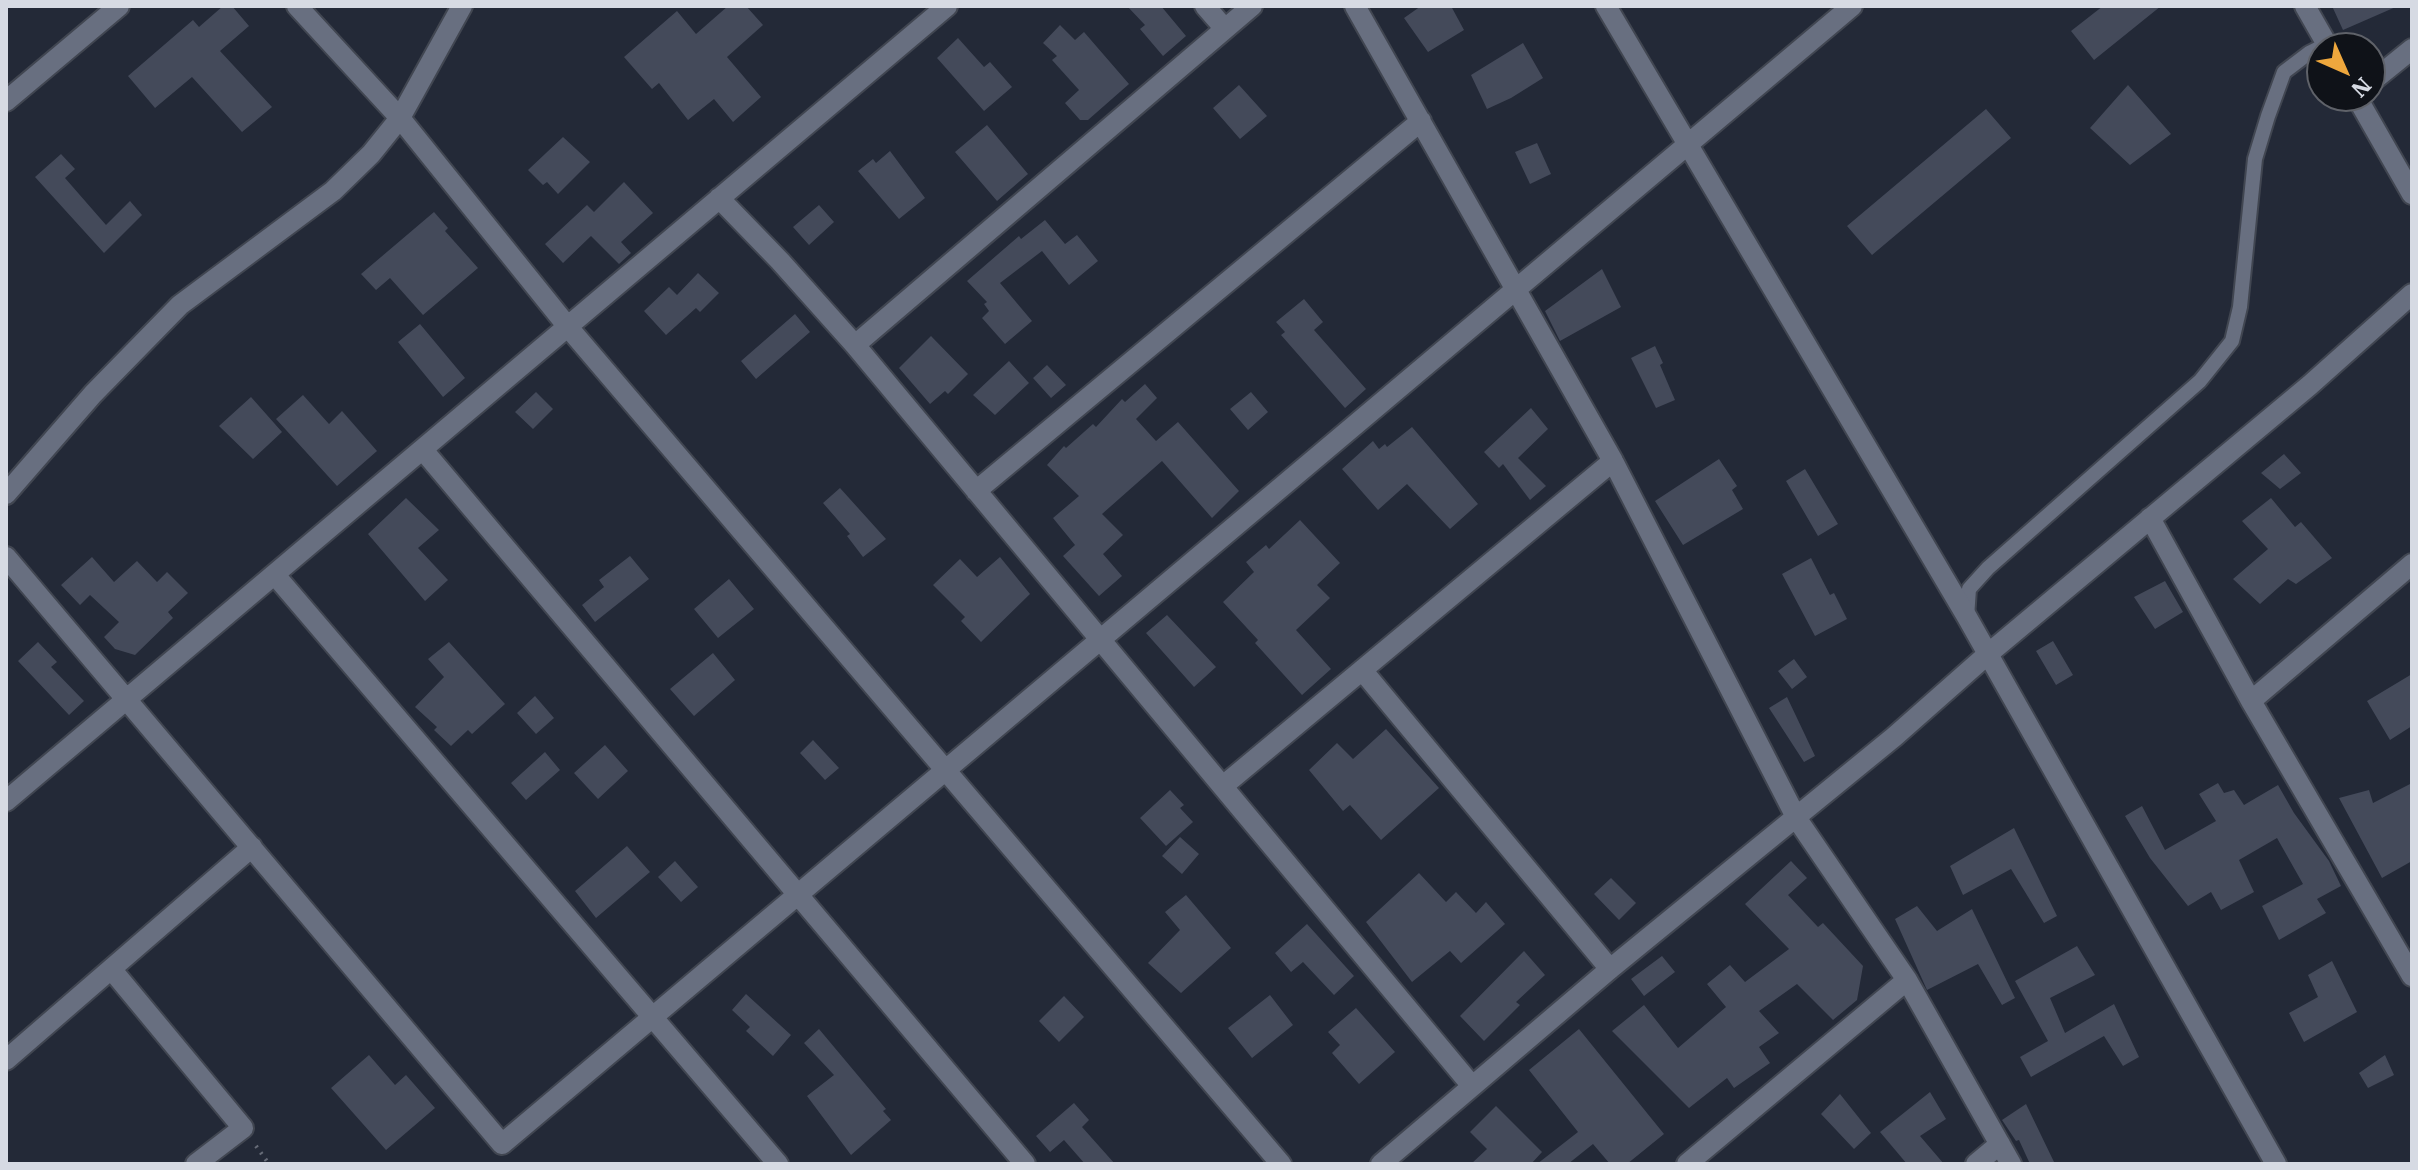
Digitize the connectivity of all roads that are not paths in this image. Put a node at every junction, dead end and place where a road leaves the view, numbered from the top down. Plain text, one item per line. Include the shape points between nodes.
1 (119, 6) edge
2 (297, 6) edge
3 (462, 6) edge
4 (947, 6) edge
5 (1205, 6) edge
6 (1252, 6) edge
7 (1355, 6) edge
8 (1606, 6) edge
9 (1852, 6) edge
10 (2305, 6) edge
11 (1225, 29) junction
12 (2320, 32) edge
13 (2412, 49) edge
14 (2306, 55) edge
15 (2386, 70) edge
16 (6, 101) edge
17 (2365, 112) edge
18 (400, 118) junction
19 (1421, 121) junction
20 (1688, 144) junction
21 (2412, 194) edge
22 (719, 198) junction
23 (1515, 291) junction
24 (2412, 294) edge
25 (568, 327) junction
26 (855, 345) junction
27 (423, 450) junction
28 (1613, 461) junction
29 (976, 491) junction
30 (6, 494) edge
31 (2150, 518) junction
32 (6, 557) edge
33 (2411, 568) edge
34 (275, 575) junction
35 (1967, 617) junction
36 (1101, 640) junction
37 (1988, 654) junction
38 (1362, 670) junction
39 (128, 699) junction
40 (2251, 701) junction
41 (945, 771) junction
42 (1223, 786) junction
43 (6, 801) edge
44 (1797, 819) junction
45 (252, 847) junction
46 (798, 895) junction
47 (1610, 969) junction
48 (112, 970) junction
49 (2412, 976) edge
50 (1907, 980) junction
51 (653, 1017) junction
52 (6, 1060) edge
53 (1472, 1086) junction
54 (2000, 1144) junction
55 (196, 1164) edge
56 (778, 1164) edge
57 (1025, 1164) edge
58 (1281, 1164) edge
59 (1381, 1164) edge
60 (1687, 1164) edge
61 (1976, 1164) edge
62 (2011, 1164) edge
63 (2276, 1164) edge

1 - 16 street
2 - 18 street
3 - 18 street
4 - 22 street
5 - 11 street
6 - 11 street
7 - 19 street
8 - 20 street
9 - 20 street
10 - 12 street
11 - 26 street
13 - 15 street
14 - 35 lane via 2284,72 2255,159 2232,341 2200,381 1988,568 1969,589
17 - 21 street
18 - 25 street
18 - 30 street via 333,191 180,305
19 - 23 street
19 - 29 street
20 - 23 street
20 - 35 street
22 - 25 street
22 - 26 street
23 - 28 street
23 - 36 street
24 - 31 street
25 - 27 street
25 - 41 street
26 - 29 street
27 - 34 street
27 - 46 street
28 - 38 street
28 - 44 street
29 - 36 street
31 - 37 street
31 - 40 street
32 - 39 street
33 - 40 street
34 - 39 street
34 - 51 street
35 - 37 street
36 - 41 street
36 - 42 street
37 - 44 street
37 - 63 street
38 - 42 street
38 - 47 street
39 - 43 street
39 - 45 street
40 - 49 street
41 - 46 street
41 - 58 street
42 - 53 street
44 - 47 street
44 - 50 street
45 - 48 street
45 - 51 street via 502,1144
46 - 51 street
46 - 57 street
47 - 53 street
48 - 52 street
48 - 55 street via 243,1128
50 - 54 street
50 - 60 street
51 - 56 street
53 - 59 street
54 - 61 street
54 - 62 street

